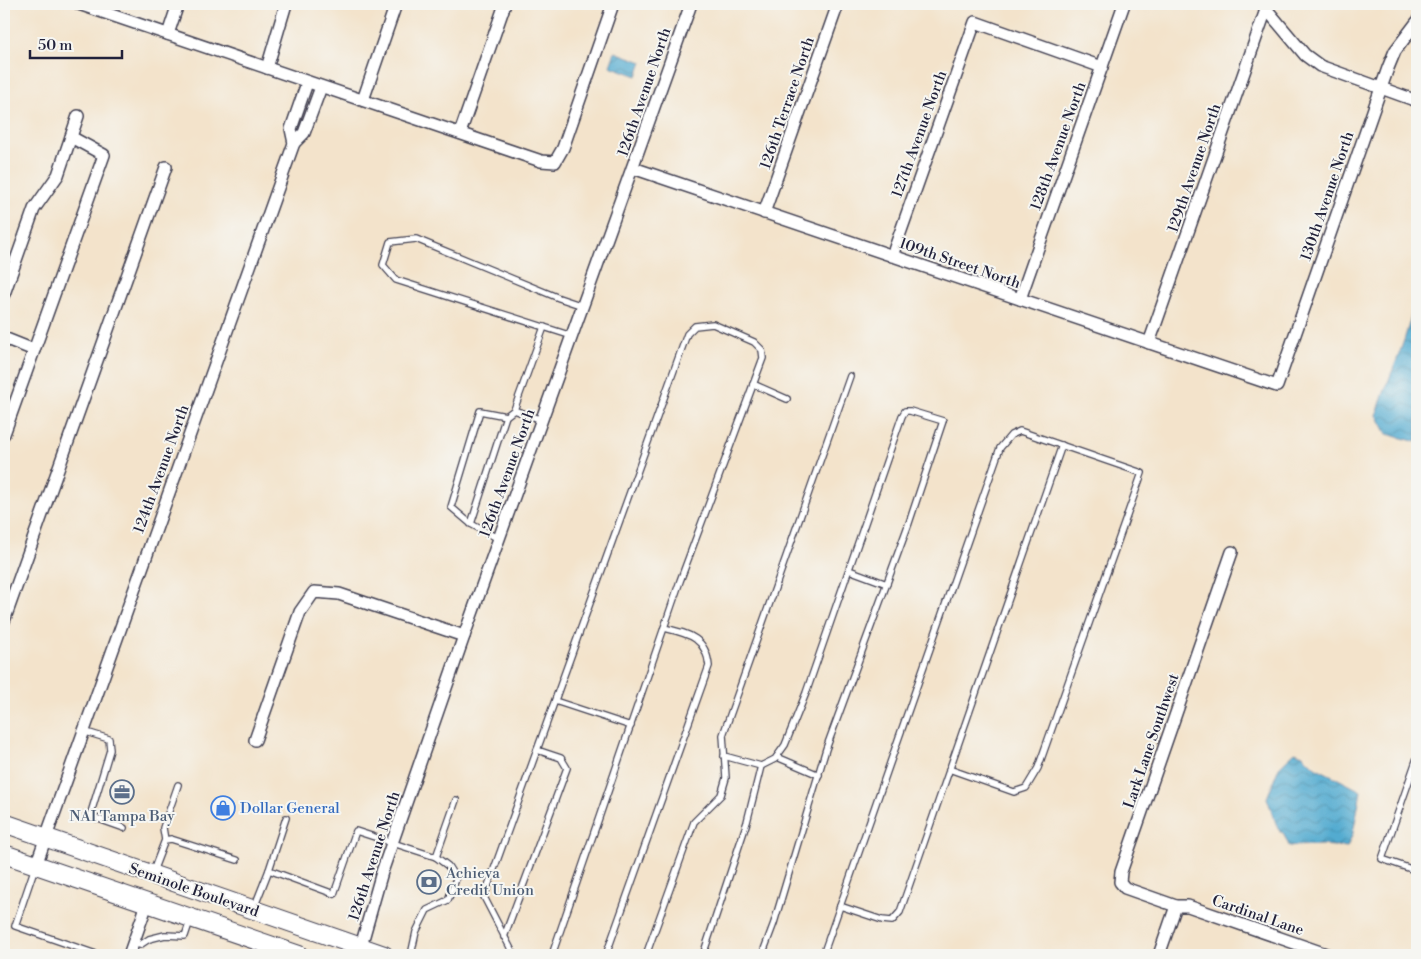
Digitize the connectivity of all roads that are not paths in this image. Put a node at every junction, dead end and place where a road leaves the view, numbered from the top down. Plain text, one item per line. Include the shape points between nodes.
1 (79, 4) edge
2 (178, 4) edge
3 (286, 4) edge
4 (396, 4) edge
5 (505, 4) edge
6 (613, 4) edge
7 (691, 4) edge
8 (838, 4) edge
9 (1124, 4) edge
10 (1265, 5) edge
11 (1417, 22) edge
12 (168, 34) junction
13 (1102, 67) junction
14 (267, 68) junction
15 (307, 83) junction
16 (321, 87) junction
17 (1380, 88) junction
18 (363, 100) junction
19 (1417, 101) edge
20 (78, 116) dead end
21 (460, 133) junction
22 (71, 137) junction
23 (294, 143) junction
24 (166, 167) dead end
25 (633, 168) junction
26 (764, 213) junction
27 (892, 256) junction
28 (4, 294) edge
29 (1020, 299) junction
30 (583, 306) junction
31 (544, 327) junction
32 (572, 336) junction
33 (4, 338) edge
34 (1149, 343) junction
35 (34, 350) junction
36 (850, 376) dead end
37 (753, 384) junction
38 (1277, 386) joint
39 (787, 399) dead end
40 (514, 410) junction
41 (506, 416) junction
42 (542, 420) junction
43 (4, 434) edge
44 (1062, 445) junction
45 (471, 524) junction
46 (500, 538) junction
47 (1232, 552) dead end
48 (848, 570) junction
49 (887, 584) junction
50 (4, 622) edge
51 (664, 628) junction
52 (464, 636) junction
53 (555, 701) junction
54 (631, 726) junction
55 (83, 731) junction
56 (255, 740) dead end
57 (537, 750) junction
58 (724, 756) junction
59 (777, 757) junction
60 (1417, 758) edge
61 (761, 766) junction
62 (949, 769) junction
63 (819, 775) junction
64 (178, 784) dead end
65 (456, 800) dead end
66 (286, 818) dead end
67 (4, 824) edge
68 (124, 828) dead end
69 (45, 838) junction
70 (165, 840) junction
71 (393, 842) junction
72 (4, 854) edge
73 (436, 857) junction
74 (237, 860) dead end
75 (36, 865) junction
76 (268, 870) junction
77 (1417, 871) edge
78 (156, 877) junction
79 (147, 904) junction
80 (840, 906) junction
81 (1176, 906) junction
82 (254, 910) junction
83 (191, 919) junction
84 (504, 937) junction
85 (133, 943) junction
86 (359, 951) edge
87 (98, 955) edge
88 (129, 955) edge
89 (299, 955) edge
90 (384, 955) edge
91 (411, 955) edge
92 (514, 955) edge
93 (552, 955) edge
94 (606, 955) edge
95 (646, 955) edge
96 (702, 955) edge
97 (762, 955) edge
98 (823, 955) edge
99 (1159, 955) edge
100 (1329, 955) edge

1 - 12 street
2 - 12 street
3 - 14 street
4 - 18 street
5 - 21 street
6 - 21 street via 563,148 555,162 541,161
7 - 25 street, 126th Avenue North
8 - 26 street, 126th Terrace North
9 - 13 street, 128th Avenue North
10 - 17 street via 1305,55 1320,66
10 - 34 street, 129th Avenue North
11 - 17 street, 130th Avenue North via 1395,51
12 - 14 street
13 - 27 street, 127th Avenue North via 975,22
13 - 29 street, 128th Avenue North
14 - 15 street
15 - 16 street
15 - 23 street, 124th Avenue North via 291,129
16 - 18 street
16 - 23 street via 304,133
17 - 19 street
17 - 38 street, 130th Avenue North
18 - 21 street
20 - 22 street
22 - 28 street via 58,175 34,209
22 - 35 street via 104,155
23 - 55 street, 124th Avenue North
24 - 50 street
25 - 26 street, 109th Street North
25 - 30 street, 126th Avenue North
26 - 27 street, 109th Street North
27 - 29 street, 109th Street North
29 - 34 street, 109th Street North
30 - 31 lane via 416,239 390,242 383,265 396,280
30 - 32 street, 126th Avenue North
31 - 32 lane
31 - 40 lane
32 - 42 street, 126th Avenue North
33 - 35 street
34 - 38 street, 109th Street North
35 - 43 street
36 - 58 lane via 723,735
37 - 39 lane
37 - 51 lane
37 - 53 lane via 763,358 762,350 754,342 714,324 696,326 687,334
40 - 41 lane
40 - 42 lane
41 - 45 lane
41 - 45 lane via 480,411 451,507
42 - 46 street, 126th Avenue North
44 - 62 lane
44 - 62 lane via 1142,473 1038,768 1026,788 1014,792
44 - 80 lane via 1020,431 1011,435 1000,448
45 - 46 lane
46 - 52 street, 126th Avenue North
47 - 81 street, Lark Lane Southwest via 1121,872 1120,882 1125,888
48 - 49 lane
48 - 49 lane via 905,411 943,421
48 - 59 lane via 806,693
49 - 63 lane
51 - 54 lane
51 - 94 lane via 690,635 703,644 709,666
52 - 56 street via 339,594 314,592 300,612
52 - 71 street, 126th Avenue North
53 - 54 lane
53 - 57 lane
54 - 93 lane
55 - 68 lane via 109,739 110,750 90,816
55 - 69 street, 124th Avenue North
57 - 84 lane via 484,897
57 - 84 lane via 561,758 566,768
58 - 61 lane
58 - 95 lane via 726,778 721,795 694,822
59 - 61 lane
59 - 63 lane
60 - 77 lane via 1382,860
61 - 96 lane via 747,822
62 - 80 lane via 900,912 892,921
63 - 97 lane
64 - 70 lane via 163,828
65 - 73 lane
66 - 76 lane
67 - 69 main road, Seminole Boulevard
69 - 75 street, 124th Avenue North
69 - 78 main road, Seminole Boulevard
70 - 74 lane
70 - 78 lane via 155,866
71 - 73 lane
71 - 76 lane via 356,831 334,894
71 - 86 street, 126th Avenue North
72 - 75 main road, Seminole Boulevard
73 - 91 lane via 448,866 456,879 454,888 448,900 426,910 416,932
75 - 79 main road, Seminole Boulevard
75 - 87 lane via 15,926
76 - 82 lane
78 - 82 main road, Seminole Boulevard
79 - 83 main road, Seminole Boulevard
79 - 85 street
80 - 98 lane
81 - 99 street
81 - 100 street, Cardinal Lane via 1188,906
82 - 86 main road, Seminole Boulevard
83 - 85 lane via 185,936 166,935 140,945
83 - 89 main road, Seminole Boulevard
84 - 92 lane
85 - 88 street
86 - 90 main road, Seminole Boulevard

